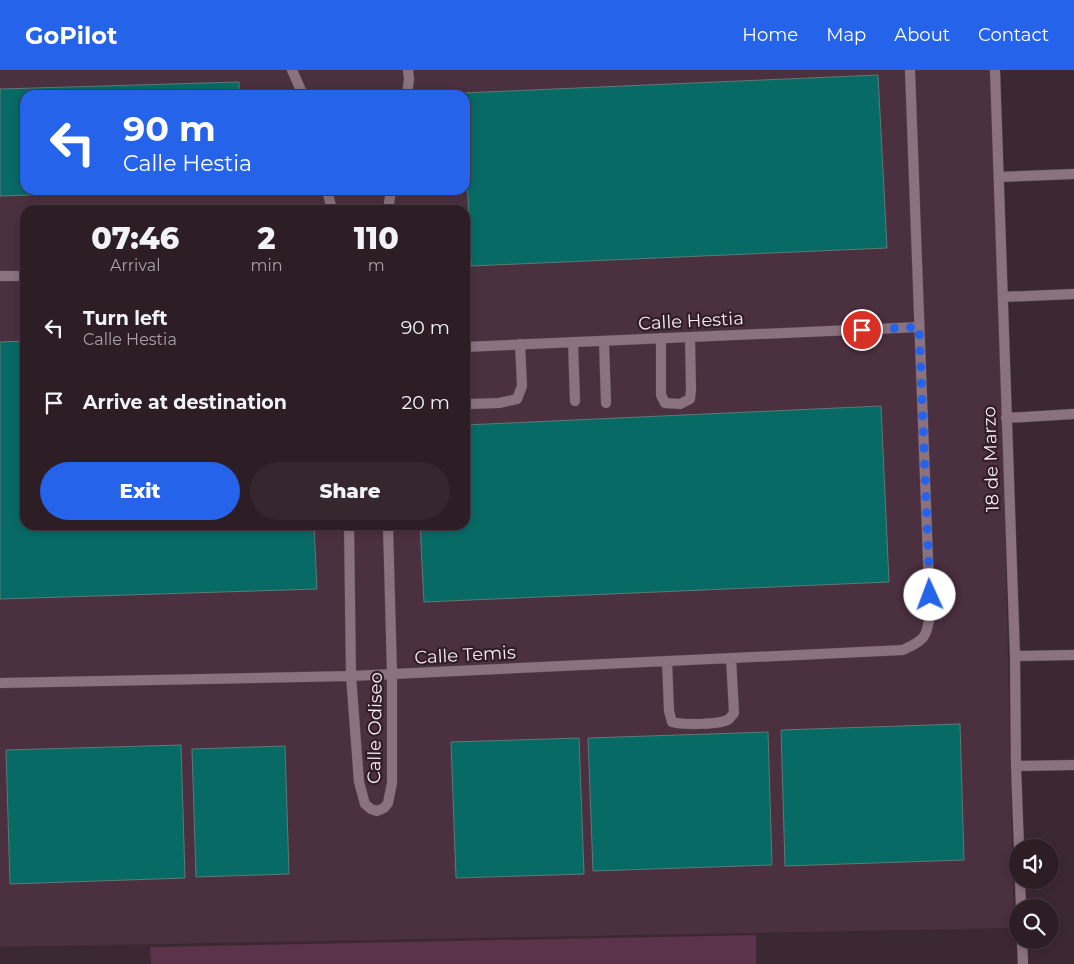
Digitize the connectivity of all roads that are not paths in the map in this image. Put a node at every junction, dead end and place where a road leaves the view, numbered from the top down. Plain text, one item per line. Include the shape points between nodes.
1 (292, 70) edge
2 (408, 70) edge
3 (910, 70) edge
4 (995, 70) edge
5 (301, 90) edge
6 (408, 90) edge
7 (1074, 174) edge
8 (999, 177) junction
9 (0, 276) edge
10 (20, 276) edge
11 (1074, 294) edge
12 (1003, 297) junction
13 (919, 327) junction
14 (690, 337) junction
15 (661, 338) junction
16 (604, 341) junction
17 (573, 342) junction
18 (520, 344) junction
19 (470, 347) edge
20 (575, 401) dead end
21 (470, 404) edge
22 (606, 404) dead end
23 (1074, 414) edge
24 (1006, 418) junction
25 (349, 530) edge
26 (388, 530) edge
27 (1074, 655) edge
28 (1015, 656) junction
29 (731, 658) junction
30 (667, 662) junction
31 (392, 674) junction
32 (351, 676) junction
33 (0, 683) edge
34 (1074, 765) edge
35 (1016, 766) junction
36 (1019, 839) edge
37 (1022, 949) edge
38 (1023, 964) edge

1 - 5 street
2 - 6 street
3 - 13 street
4 - 8 street, 18 de Marzo
7 - 8 street
8 - 12 street, 18 de Marzo
9 - 10 street
11 - 12 street
12 - 24 street, 18 de Marzo
13 - 14 street, Calle Hestia
13 - 29 street, Calle Temis via 930,614 926,634 903,650
14 - 15 street, Calle Hestia
14 - 15 street via 690,398 680,404 665,403 661,395
15 - 16 street, Calle Hestia
16 - 17 street, Calle Hestia
16 - 22 street
17 - 18 street, Calle Hestia
17 - 20 street
18 - 19 street, Calle Hestia
18 - 21 street via 522,386 517,399
23 - 24 street
24 - 28 street, 18 de Marzo
25 - 32 street, Calle Odiseo
26 - 31 street, Calle Odiseo
27 - 28 street
28 - 35 street, 18 de Marzo
29 - 30 street, Calle Temis
29 - 30 street via 734,713 719,722 672,722
30 - 31 street, Calle Temis
31 - 32 street, Calle Temis
31 - 32 street, Calle Odiseo via 392,783 388,803 377,811 365,804 359,782
32 - 33 street, Calle Temis
34 - 35 street
35 - 36 street, 18 de Marzo
37 - 38 street

